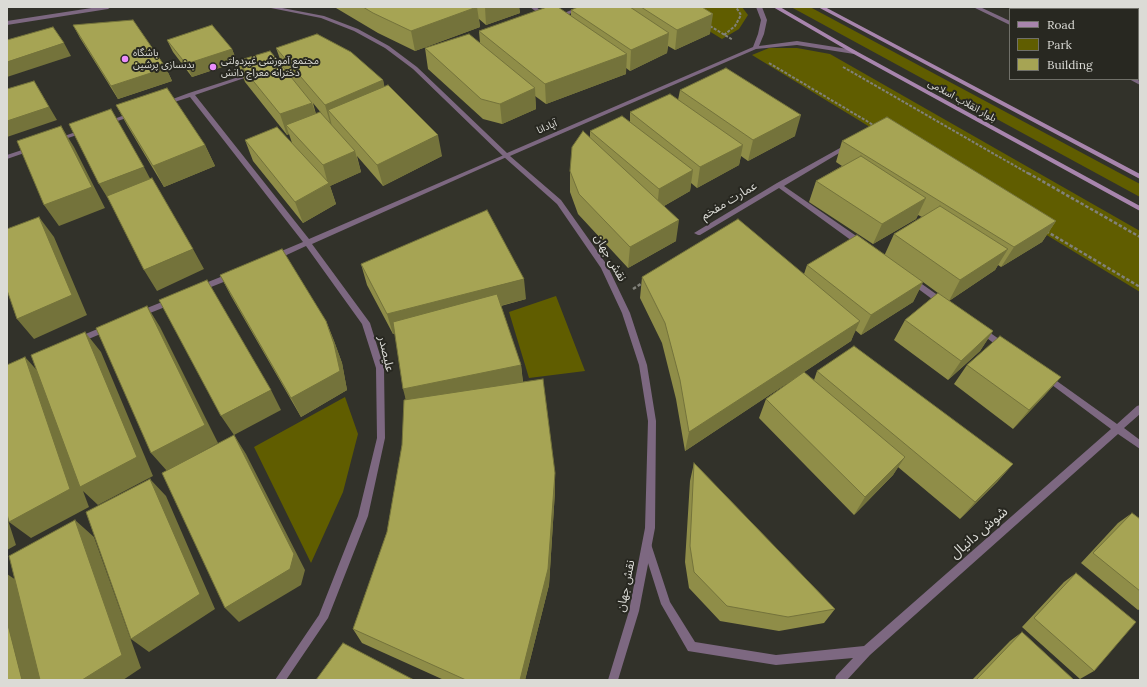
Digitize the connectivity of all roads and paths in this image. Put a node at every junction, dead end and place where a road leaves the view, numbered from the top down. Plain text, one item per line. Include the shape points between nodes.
1 (108, 7) edge
2 (269, 7) edge
3 (533, 7) edge
4 (584, 7) edge
5 (736, 7) edge
6 (760, 7) edge
7 (776, 7) edge
8 (821, 7) edge
9 (976, 7) edge
10 (550, 19) junction
11 (542, 22) edge
12 (7, 23) edge
13 (704, 23) edge
14 (1009, 23) edge
15 (724, 35) junction
16 (753, 49) junction
17 (854, 52) junction
18 (839, 65) dead end
19 (262, 70) edge
20 (191, 94) junction
21 (161, 104) edge
22 (139, 112) edge
23 (102, 124) edge
24 (88, 129) edge
25 (855, 141) joint
26 (51, 142) edge
27 (36, 147) edge
28 (506, 156) junction
29 (7, 157) edge
30 (1140, 177) edge
31 (779, 184) junction
32 (1140, 208) edge
33 (1046, 230) edge
34 (698, 233) dead end
35 (1140, 237) edge
36 (308, 243) junction
37 (869, 249) edge
38 (271, 259) edge
39 (242, 271) edge
40 (907, 277) edge
41 (647, 280) edge
42 (1140, 287) edge
43 (618, 297) junction
44 (952, 309) edge
45 (132, 318) edge
46 (117, 324) edge
47 (977, 327) edge
48 (73, 342) edge
49 (1009, 350) edge
50 (1041, 374) edge
51 (1140, 409) edge
52 (1118, 429) junction
53 (1140, 445) edge
54 (647, 543) junction
55 (866, 651) junction
56 (280, 680) edge
57 (613, 680) edge
58 (840, 680) edge

1 - 12 street
2 - 28 street, نقش جهان via 322,17 356,30 387,47 415,68
3 - 10 street
4 - 10 street
5 - 15 path via 741,15 736,26
6 - 16 street via 764,20 761,34
7 - 17 main road, بلوار انقلاب اسلامی
8 - 30 main road, بلوار انقلاب اسلامی
9 - 14 street
10 - 11 street
13 - 15 path
15 - 16 path
16 - 17 street, آپادانا via 797,43
16 - 25 path via 878,128
16 - 28 street, آپادانا
17 - 32 main road, بلوار انقلاب اسلامی
18 - 35 path
19 - 20 street
20 - 21 street
20 - 36 street, علیصدر
22 - 23 street
24 - 26 street
25 - 31 street, عمارت مفخم
27 - 29 street
28 - 36 street, آپادانا
28 - 43 street, نقش جهان via 559,202 604,267
31 - 34 street, عمارت مفخم
31 - 37 street
33 - 42 path
36 - 38 street, آپادانا
36 - 56 street, علیصدر via 366,323 380,368 381,438 363,516 323,618
39 - 45 street
40 - 44 street
41 - 43 path
43 - 54 street, نقش جهان via 643,365 652,421 650,528
46 - 48 street
47 - 49 street
50 - 52 street
51 - 52 street, شوش دانیال
52 - 53 street
52 - 55 street, شوش دانیال
54 - 55 street via 666,604 692,647 776,660
54 - 57 street, نقش جهان via 634,611
55 - 58 street, شوش دانیال

